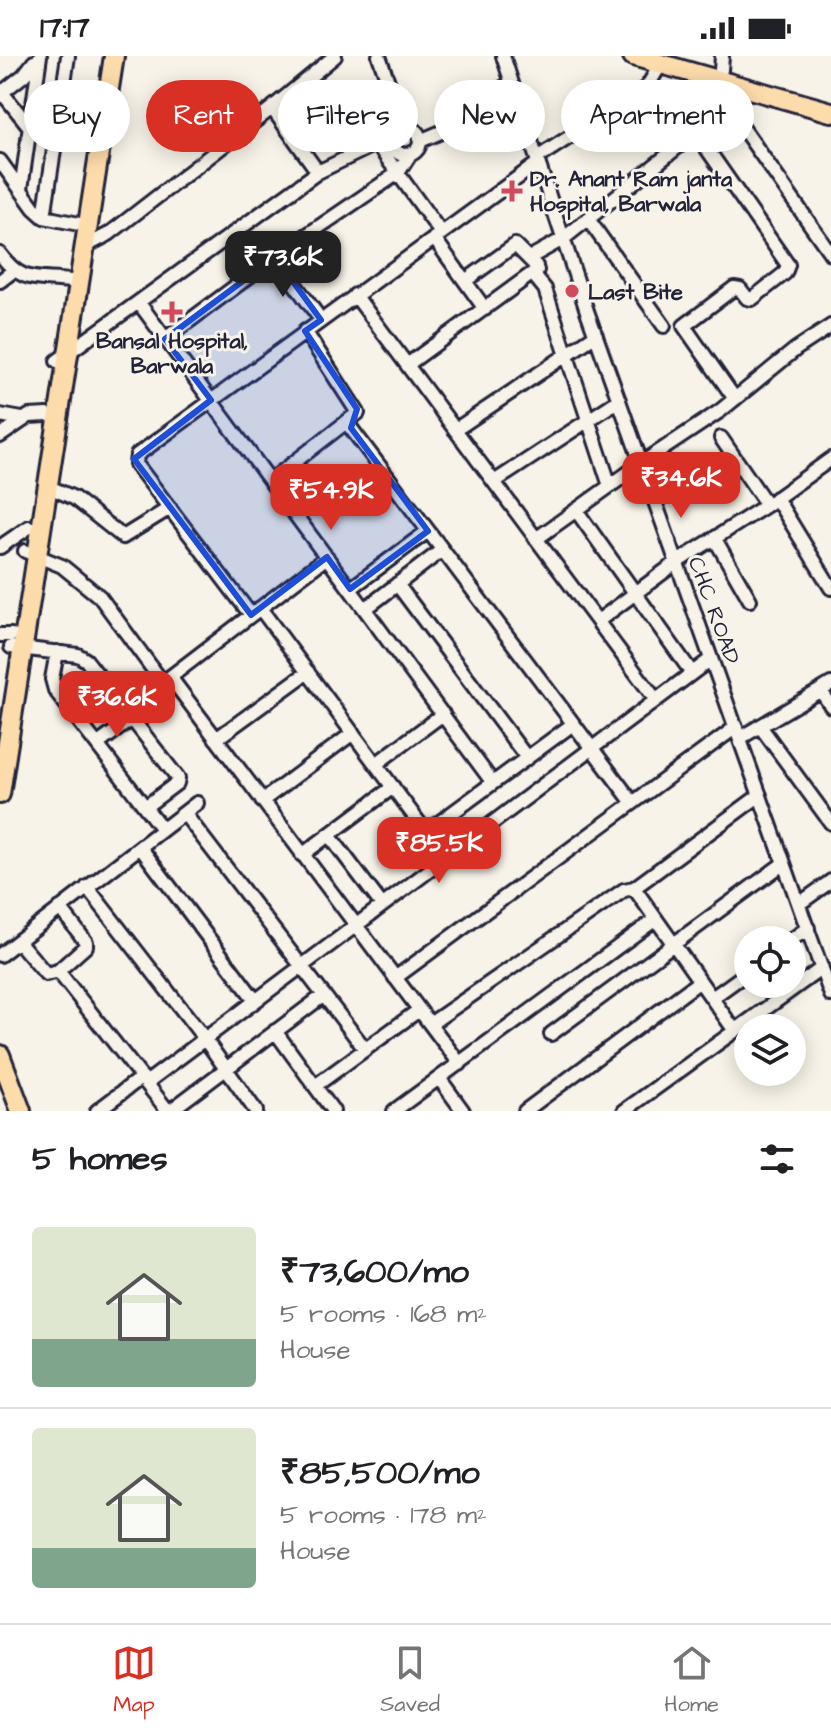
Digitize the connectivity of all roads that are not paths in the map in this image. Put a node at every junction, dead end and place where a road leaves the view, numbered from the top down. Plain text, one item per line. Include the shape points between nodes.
1 (68, 56) edge
2 (103, 56) edge
3 (114, 56) edge
4 (335, 56) edge
5 (379, 56) edge
6 (503, 56) edge
7 (633, 56) edge
8 (36, 60) edge
9 (665, 60) edge
10 (721, 63) edge
11 (34, 80) edge
12 (64, 80) edge
13 (101, 80) edge
14 (109, 80) edge
15 (387, 80) edge
16 (510, 80) edge
17 (724, 80) edge
18 (754, 90) edge
19 (1, 92) edge
20 (831, 99) edge
21 (272, 108) junction
22 (831, 112) edge
23 (24, 120) edge
24 (418, 133) edge
25 (434, 135) edge
26 (420, 141) junction
27 (754, 144) edge
28 (26, 152) edge
29 (52, 152) edge
30 (94, 152) edge
31 (95, 152) edge
32 (358, 152) edge
33 (383, 152) edge
34 (398, 152) edge
35 (535, 152) edge
36 (672, 152) edge
37 (709, 152) edge
38 (411, 153) junction
39 (538, 160) junction
40 (0, 161) edge
41 (318, 172) junction
42 (398, 173) junction
43 (21, 189) junction
44 (44, 217) junction
45 (588, 219) junction
46 (79, 224) junction
47 (437, 235) junction
48 (563, 239) junction
49 (86, 246) junction
50 (0, 254) edge
51 (831, 254) edge
52 (275, 257) junction
53 (529, 258) junction
54 (537, 270) junction
55 (13, 271) junction
56 (0, 281) edge
57 (70, 281) junction
58 (465, 281) junction
59 (355, 295) junction
60 (139, 303) junction
61 (485, 309) junction
62 (321, 320) junction
63 (664, 326) dead end
64 (831, 326) edge
65 (305, 331) junction
66 (596, 335) junction
67 (165, 339) junction
68 (566, 355) junction
69 (64, 356) junction
70 (407, 365) junction
71 (735, 399) junction
72 (211, 400) junction
73 (619, 400) junction
74 (0, 415) edge
75 (47, 415) junction
76 (22, 419) junction
77 (588, 420) junction
78 (347, 423) junction
79 (455, 430) junction
80 (0, 436) edge
81 (721, 438) dead end
82 (831, 459) edge
83 (642, 463) junction
84 (270, 481) junction
85 (494, 482) junction
86 (47, 486) junction
87 (610, 486) junction
88 (771, 502) junction
89 (170, 508) junction
90 (576, 510) junction
91 (29, 527) junction
92 (428, 531) junction
93 (536, 539) junction
94 (715, 539) junction
95 (0, 547) edge
96 (442, 550) junction
97 (31, 553) junction
98 (327, 557) junction
99 (831, 560) edge
100 (677, 562) junction
101 (819, 568) junction
102 (397, 584) junction
103 (831, 588) edge
104 (350, 589) junction
105 (635, 593) junction
106 (750, 600) dead end
107 (365, 609) junction
108 (256, 611) junction
109 (598, 621) junction
110 (11, 641) edge
111 (57, 652) junction
112 (711, 659) junction
113 (308, 672) junction
114 (692, 673) junction
115 (166, 680) junction
116 (826, 688) edge
117 (656, 700) junction
118 (831, 706) edge
119 (130, 714) junction
120 (443, 714) junction
121 (0, 715) edge
122 (573, 724) junction
123 (760, 726) junction
124 (353, 733) junction
125 (738, 733) junction
126 (216, 739) junction
127 (98, 744) junction
128 (591, 749) junction
129 (527, 758) junction
130 (376, 764) junction
131 (493, 783) junction
132 (393, 787) junction
133 (0, 794) edge
134 (760, 795) junction
135 (262, 801) junction
136 (197, 803) dead end
137 (633, 803) junction
138 (145, 807) junction
139 (184, 813) junction
140 (831, 823) edge
141 (162, 829) junction
142 (426, 832) junction
143 (329, 835) junction
144 (140, 847) junction
145 (302, 855) junction
146 (395, 855) dead end
147 (784, 863) junction
148 (831, 881) edge
149 (87, 887) junction
150 (634, 888) junction
151 (799, 904) junction
152 (382, 905) junction
153 (60, 908) junction
154 (656, 919) junction
155 (355, 926) junction
156 (808, 928) joint
157 (18, 941) junction
158 (673, 944) junction
159 (0, 955) edge
160 (301, 966) junction
161 (822, 968) junction
162 (58, 971) junction
163 (395, 978) junction
164 (700, 981) junction
165 (734, 982) edge
166 (830, 985) edge
167 (324, 995) junction
168 (712, 998) junction
169 (255, 1000) junction
170 (419, 1010) junction
171 (758, 1014) edge
172 (430, 1024) junction
173 (734, 1030) edge
174 (275, 1031) junction
175 (734, 1032) edge
176 (551, 1034) dead end
177 (204, 1038) junction
178 (365, 1049) junction
179 (0, 1055) edge
180 (460, 1064) junction
181 (225, 1069) junction
182 (439, 1078) junction
183 (144, 1080) junction
184 (315, 1086) junction
185 (400, 1109) edge
186 (21, 1111) edge
187 (97, 1111) edge
188 (169, 1111) edge
189 (256, 1111) edge
190 (333, 1111) edge
191 (463, 1111) edge
192 (525, 1111) edge
193 (624, 1111) edge

1 - 12 street
2 - 13 main road
3 - 14 main road
4 - 21 street
5 - 15 street
6 - 16 street, CHC ROAD
7 - 9 main road
8 - 11 street
8 - 19 street
9 - 10 main road
9 - 17 main road
9 - 39 street via 647,87
10 - 20 main road
18 - 22 main road
19 - 23 street
21 - 41 street
21 - 49 street via 109,234
24 - 26 street
25 - 26 street
26 - 38 street
27 - 51 street
28 - 43 street
29 - 44 street
30 - 46 main road
31 - 49 main road
32 - 41 street
33 - 42 street
34 - 38 street
35 - 39 street, CHC ROAD
36 - 45 street
37 - 71 street via 788,265 752,299 734,288 684,326
38 - 42 street
39 - 47 street
39 - 48 street, CHC ROAD
40 - 43 street
41 - 60 street
42 - 47 street
42 - 52 street
43 - 44 street
44 - 46 street
45 - 48 street
45 - 63 street
46 - 57 main road
47 - 58 street
47 - 59 street
48 - 53 street
48 - 66 street, CHC ROAD
49 - 69 main road
50 - 55 street
52 - 62 street
52 - 67 street
53 - 54 street
53 - 58 street via 519,246 512,246
54 - 61 street
54 - 68 street
55 - 56 street
55 - 57 street
57 - 69 main road
58 - 61 street
59 - 62 street
59 - 70 street
60 - 67 street
60 - 69 street
61 - 70 street
62 - 65 street
64 - 71 street
65 - 72 street
65 - 78 street via 357,409
66 - 68 street
66 - 73 street, CHC ROAD
67 - 72 street
68 - 77 street
68 - 79 street
69 - 75 main road
69 - 86 main road
70 - 79 street
71 - 83 street
72 - 84 street
72 - 89 street via 134,459
73 - 77 street
73 - 83 street, CHC ROAD
74 - 76 street
75 - 76 street
75 - 91 main road
76 - 80 street
77 - 85 street
77 - 87 street
78 - 84 street
78 - 92 street
79 - 85 street
81 - 88 street
82 - 88 street
83 - 87 street
83 - 100 street, CHC ROAD
84 - 98 street
85 - 93 street
86 - 89 street via 74,498 123,537
86 - 97 main road
87 - 90 street
88 - 94 street
88 - 101 street
89 - 108 street
90 - 93 street
90 - 105 street
91 - 95 street
91 - 97 main road
92 - 96 street
92 - 104 street
93 - 109 street
94 - 100 street
94 - 106 street
96 - 102 street
96 - 122 street
97 - 110 main road
97 - 115 street via 62,566 100,597
98 - 104 street
98 - 108 street
99 - 101 street
100 - 105 street
100 - 112 street, CHC ROAD
101 - 103 street
102 - 107 street
102 - 129 street
104 - 107 street
105 - 109 street
105 - 114 street
107 - 120 street
108 - 113 street
108 - 115 street
109 - 117 street
110 - 111 street
110 - 121 main road
110 - 133 main road
111 - 119 street via 82,656
111 - 127 street via 52,683
112 - 114 street
112 - 125 street, CHC ROAD
113 - 124 street
113 - 126 street
114 - 117 street
115 - 119 street
115 - 126 street
116 - 118 street
116 - 123 street
117 - 128 street
119 - 127 street
119 - 138 street via 178,780
120 - 130 street
120 - 131 street
122 - 128 street
122 - 129 street
123 - 125 street
123 - 140 street
124 - 130 street
124 - 135 street
125 - 134 street, CHC ROAD
125 - 137 street
126 - 135 street
127 - 138 street
128 - 137 street
128 - 152 street
129 - 131 street
130 - 132 street
131 - 142 street
132 - 142 street
132 - 143 street
134 - 147 street, CHC ROAD
134 - 150 street
135 - 145 street
136 - 139 street
137 - 163 street
138 - 141 street
139 - 141 street
139 - 160 street
141 - 144 street
142 - 146 street
143 - 145 street
143 - 152 street
144 - 149 street
144 - 169 street
145 - 155 street
147 - 151 street, CHC ROAD
147 - 158 street
148 - 151 street
149 - 153 street
149 - 177 street
150 - 154 street
150 - 172 street
151 - 156 street, CHC ROAD
152 - 155 street
153 - 157 street
153 - 162 street via 86,946
154 - 158 street
154 - 180 street
155 - 160 street
155 - 163 street
156 - 161 street, CHC ROAD
157 - 159 street
157 - 162 street via 46,974
158 - 164 street
158 - 176 street
160 - 167 street
160 - 169 street
161 - 166 street, CHC ROAD
161 - 171 street
162 - 183 street
163 - 170 street
164 - 168 street
164 - 192 street
165 - 168 street
167 - 174 street
167 - 178 street
168 - 173 street
169 - 177 street
170 - 172 street
170 - 178 street
172 - 180 street
174 - 181 street
174 - 184 street
175 - 193 street
177 - 181 street
177 - 183 street
178 - 184 street
179 - 186 main road
180 - 182 street
181 - 188 street
181 - 189 street
182 - 185 street
182 - 191 street
183 - 187 street
183 - 188 street
184 - 190 street

